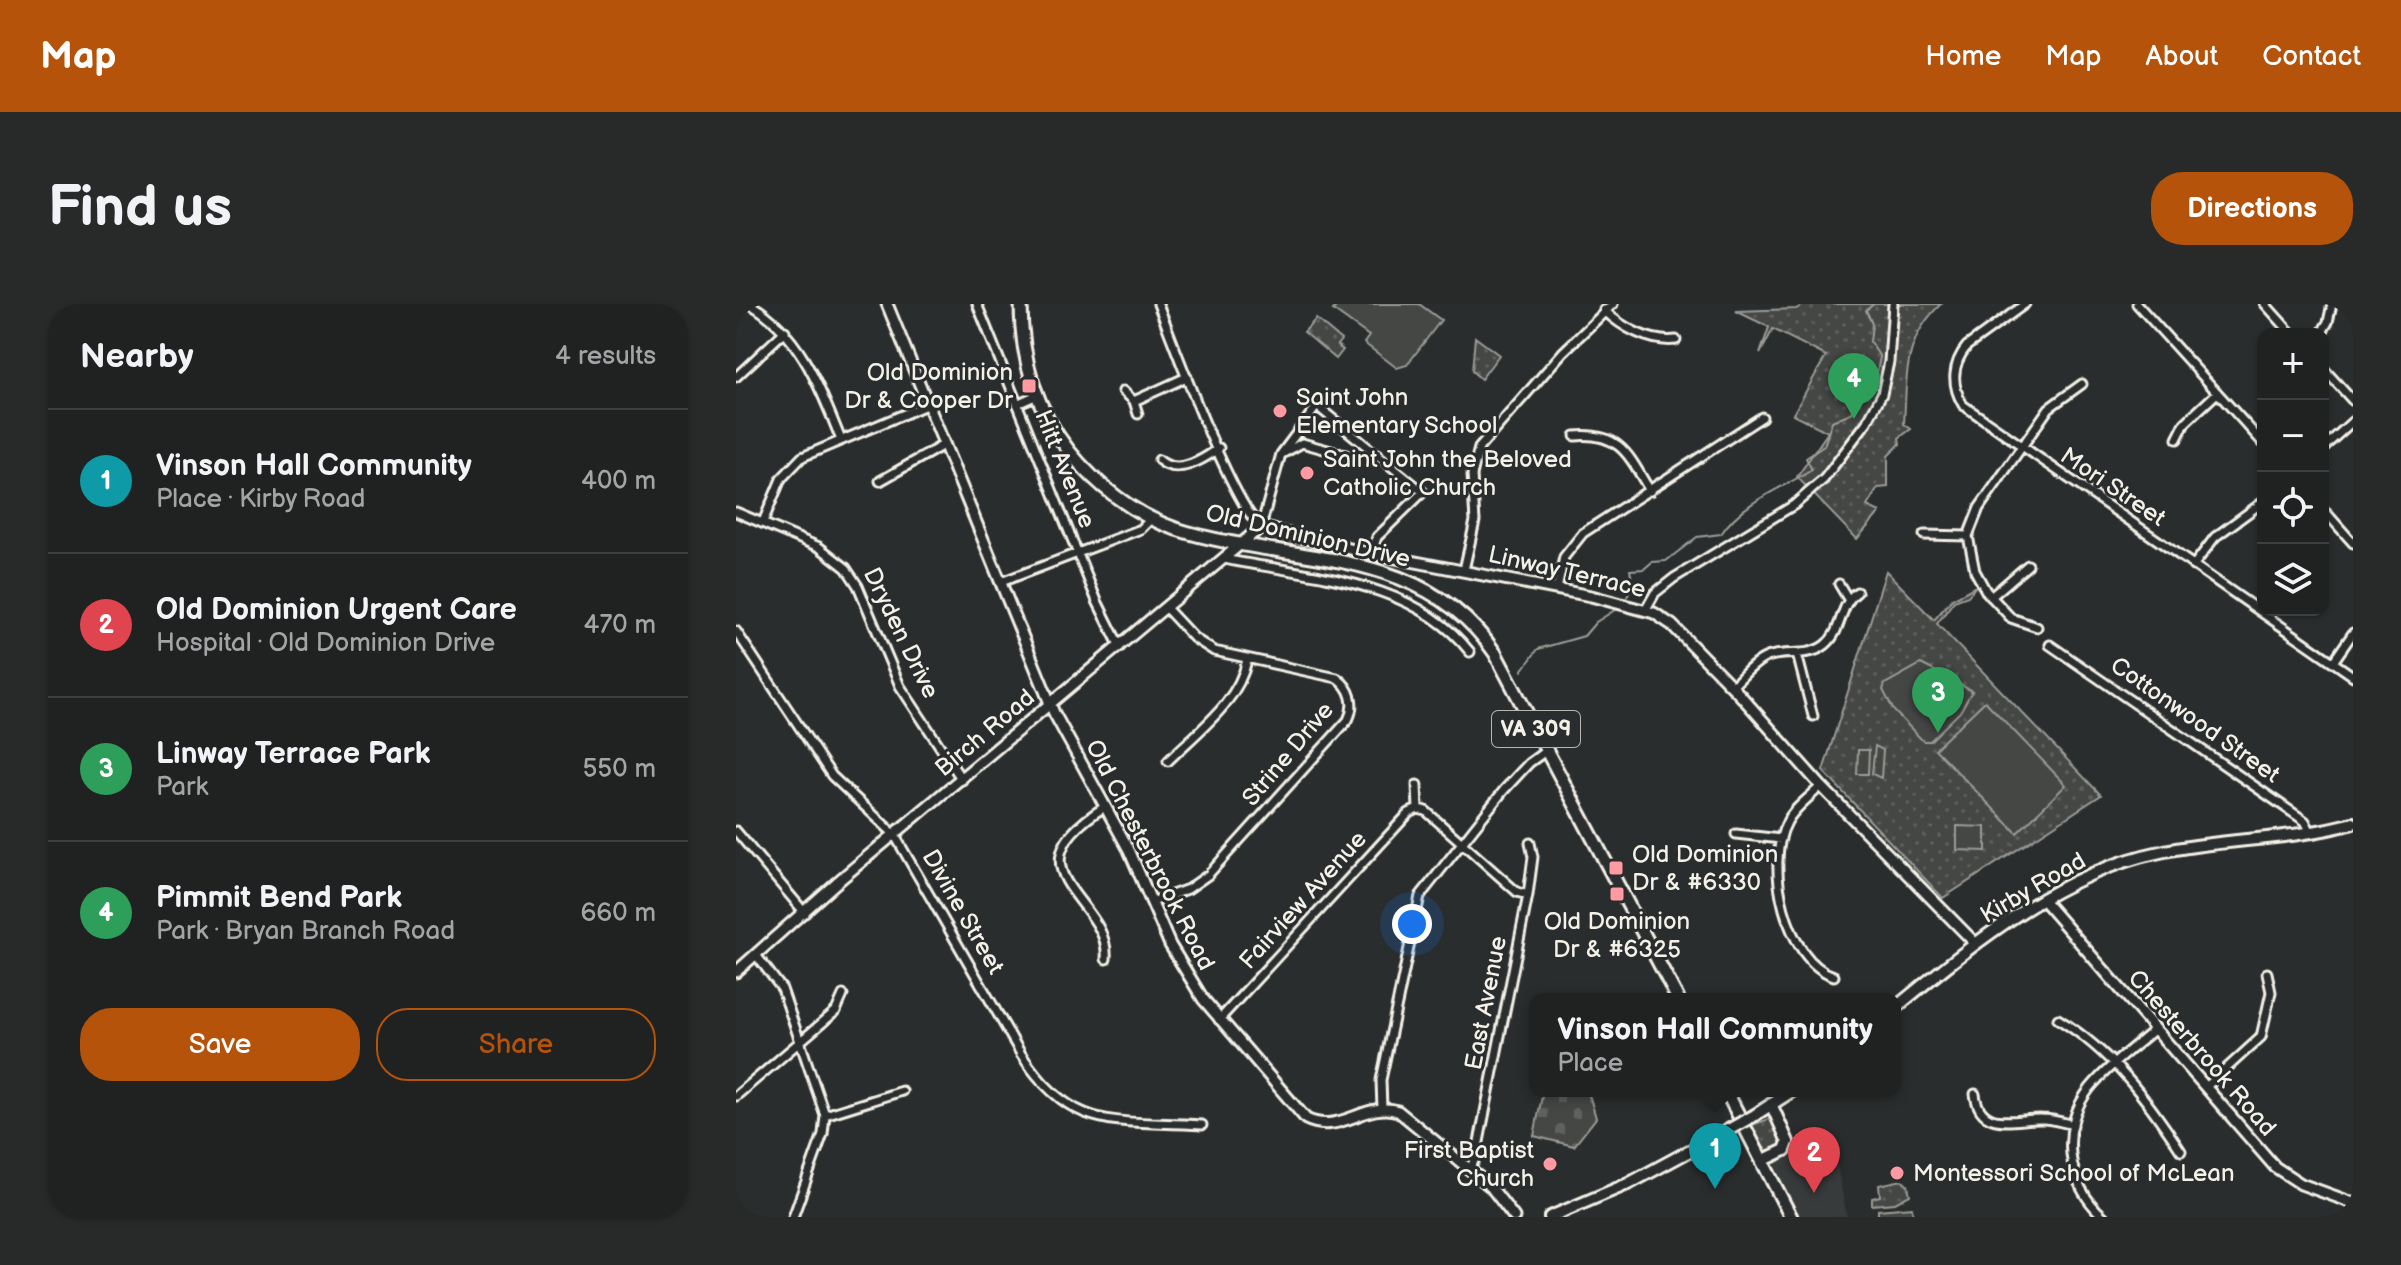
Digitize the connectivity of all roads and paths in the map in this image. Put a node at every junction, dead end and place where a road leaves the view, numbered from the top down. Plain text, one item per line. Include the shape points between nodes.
1 (750, 304) edge
2 (887, 304) edge
3 (977, 304) edge
4 (1021, 304) edge
5 (1158, 304) edge
6 (1613, 304) edge
7 (1893, 304) edge
8 (2025, 304) edge
9 (2137, 304) edge
10 (2265, 304) edge
11 (2332, 304) edge
12 (1604, 310) junction
13 (2287, 328) edge
14 (2324, 328) edge
15 (785, 331) junction
16 (1676, 340) dead end
17 (2329, 375) edge
18 (736, 377) edge
19 (1187, 377) junction
20 (2082, 384) dead end
21 (1123, 391) dead end
22 (2217, 393) junction
23 (1037, 395) junction
24 (1134, 401) junction
25 (2353, 401) edge
26 (1017, 404) junction
27 (926, 405) junction
28 (1138, 414) dead end
29 (1762, 417) dead end
30 (2353, 421) edge
31 (1575, 436) dead end
32 (2257, 436) edge
33 (2177, 439) dead end
34 (841, 440) junction
35 (2329, 443) edge
36 (945, 444) junction
37 (1219, 448) junction
38 (2021, 448) junction
39 (1281, 454) junction
40 (1378, 454) junction
41 (1159, 460) dead end
42 (880, 481) dead end
43 (1650, 491) junction
44 (2257, 506) edge
45 (736, 512) edge
46 (2329, 516) edge
47 (1152, 518) junction
48 (763, 522) junction
49 (1261, 527) junction
50 (1924, 535) dead end
51 (1968, 536) junction
52 (1242, 543) junction
53 (2353, 543) edge
54 (1372, 553) junction
55 (1078, 554) junction
56 (1224, 559) junction
57 (2028, 565) dead end
58 (2193, 566) junction
59 (1464, 570) junction
60 (1001, 582) junction
61 (1839, 584) dead end
62 (1557, 589) junction
63 (1857, 592) dead end
64 (1991, 597) junction
65 (1848, 601) junction
66 (1166, 608) junction
67 (1646, 609) junction
68 (2037, 627) dead end
69 (736, 631) edge
70 (2353, 633) edge
71 (2050, 645) dead end
72 (1120, 647) junction
73 (1470, 652) dead end
74 (1797, 654) junction
75 (1247, 660) junction
76 (2333, 662) junction
77 (2353, 676) edge
78 (1732, 687) junction
79 (1051, 705) junction
80 (1813, 716) dead end
81 (1547, 750) junction
82 (1168, 761) dead end
83 (962, 780) junction
84 (1417, 785) dead end
85 (1821, 786) junction
86 (1106, 806) junction
87 (1418, 809) junction
88 (2353, 823) edge
89 (736, 831) edge
90 (2311, 832) junction
91 (894, 834) junction
92 (1736, 834) dead end
93 (1781, 839) junction
94 (739, 842) edge
95 (1461, 842) junction
96 (1530, 843) dead end
97 (1528, 895) junction
98 (2043, 900) junction
99 (1152, 902) junction
100 (805, 913) junction
101 (1976, 944) junction
102 (756, 955) junction
103 (1106, 959) dead end
104 (736, 972) edge
105 (2267, 973) dead end
106 (1834, 976) dead end
107 (1675, 993) edge
108 (843, 995) dead end
109 (1901, 1003) edge
110 (2058, 1019) dead end
111 (1219, 1020) junction
112 (2155, 1029) junction
113 (800, 1041) junction
114 (2115, 1064) junction
115 (2206, 1087) junction
116 (902, 1091) dead end
117 (1975, 1094) dead end
118 (736, 1096) edge
119 (1729, 1097) edge
120 (1782, 1097) edge
121 (1771, 1104) junction
122 (1382, 1109) junction
123 (825, 1115) junction
124 (1202, 1125) dead end
125 (2073, 1125) junction
126 (2181, 1151) dead end
127 (1762, 1161) junction
128 (1470, 1169) junction
129 (2353, 1203) edge
130 (793, 1217) edge
131 (1514, 1217) edge
132 (1550, 1217) edge
133 (1791, 1217) edge
134 (2104, 1217) edge

1 - 15 street
2 - 27 street, Old Chesterbrook Road
3 - 26 street, Hitt Avenue
4 - 23 main road, Old Dominion Drive / VA 309 via 1023,345
5 - 19 street
6 - 12 street
7 - 67 street via 1885,387 1871,416 1824,479 1794,505 1674,578 1655,593
8 - 38 street, Mori Street via 1964,349 1955,380 1969,411
9 - 22 street
10 - 13 street
11 - 14 street
12 - 16 street via 1652,339
12 - 59 street via 1479,448 1472,475 1475,521
15 - 18 street
15 - 34 street
17 - 25 street
19 - 24 street
19 - 37 street
20 - 38 street via 2049,408
21 - 24 street
22 - 32 street
22 - 33 street via 2190,417
23 - 26 street
23 - 47 main road, Old Dominion Drive / VA 309 via 1074,458 1103,486
24 - 28 street
26 - 55 street, Hitt Avenue
27 - 34 street
27 - 36 street, Old Chesterbrook Road
29 - 43 street
30 - 35 street
31 - 43 street via 1603,436 1618,444
34 - 48 street via 794,463 781,479
36 - 42 street
36 - 60 street, Old Chesterbrook Road
37 - 41 street via 1179,467
37 - 49 street via 1250,515
38 - 51 street via 1979,508
38 - 58 street, Mori Street
39 - 40 street via 1302,443 1364,460
39 - 40 street via 1317,406
39 - 49 street
40 - 54 street via 1423,492 1377,537
43 - 62 street via 1575,540 1564,557
44 - 58 street via 2215,537
45 - 48 street, Dryden Drive
46 - 53 street
47 - 52 main road, Old Dominion Drive / VA 309
47 - 55 street via 1141,529
48 - 83 street, Dryden Drive via 819,547 846,568 900,686
49 - 52 street, Birch Road
49 - 54 street, Linway Terrace
50 - 51 street
51 - 64 street via 1975,571
52 - 56 street, Birch Road
52 - 81 main road, Old Dominion Drive / VA 309 via 1387,572 1438,595 1486,640
54 - 59 street, Linway Terrace
55 - 60 street
55 - 72 street, Hitt Avenue
56 - 66 street, Birch Road
56 - 73 street via 1395,595 1437,618
57 - 64 street
58 - 76 street, Mori Street
59 - 62 street, Linway Terrace
60 - 79 street, Old Chesterbrook Road
61 - 65 street
62 - 67 street, Linway Terrace
63 - 65 street
64 - 68 street via 2011,618
65 - 74 street via 1832,638 1819,649
66 - 72 street, Birch Road
66 - 75 street, Strine Drive via 1202,645
67 - 78 street, Linway Terrace via 1672,625
69 - 91 street, Divine Street via 832,776
70 - 76 street
71 - 90 street, Cottonwood Street via 2305,821
72 - 79 street, Birch Road
74 - 78 street via 1764,658
74 - 80 street
75 - 82 street via 1230,699
75 - 99 street, Strine Drive via 1337,678 1350,693 1351,713 1208,875
76 - 77 street, Mori Street
78 - 85 street, Linway Terrace
79 - 83 street, Birch Road
79 - 86 street, Old Chesterbrook Road
81 - 95 street via 1529,763
81 - 107 main road, Old Dominion Drive / VA 309
83 - 91 street, Birch Road
84 - 87 street
85 - 93 street via 1791,816
85 - 101 street, Linway Terrace
86 - 99 street, Old Chesterbrook Road
86 - 103 street via 1071,832 1062,858 1067,883 1103,937
87 - 95 street
87 - 111 street, Fairview Avenue
88 - 90 main road, Kirby Road
89 - 94 street
90 - 98 main road, Kirby Road via 2157,852 2084,877
91 - 100 street, Birch Road
91 - 124 street, Divine Street via 1021,1054 1053,1096 1095,1117
92 - 93 street
93 - 106 street via 1780,898 1787,922 1816,966
94 - 100 street
95 - 97 street via 1517,892
95 - 122 street via 1420,896 1381,1080
96 - 97 street, East Avenue
97 - 128 street, East Avenue
98 - 101 main road, Kirby Road
98 - 112 street, Chesterbrook Road
99 - 111 street, Old Chesterbrook Road via 1180,964
100 - 102 street, Birch Road
101 - 109 main road, Kirby Road
102 - 104 street, Birch Road
102 - 113 street via 782,989
105 - 115 street via 2271,992 2261,1037
108 - 113 street via 836,1011
110 - 114 street via 2085,1035
111 - 122 street, Old Chesterbrook Road via 1306,1119 1331,1125
112 - 114 street
112 - 115 street, Chesterbrook Road
113 - 118 street
113 - 123 street
114 - 125 street via 2088,1090
114 - 126 street
115 - 129 street, Chesterbrook Road via 2283,1174
116 - 123 street
117 - 125 street via 1992,1120 2045,1119
119 - 127 main road
120 - 121 main road
121 - 127 main road via 1788,1142 1785,1150
121 - 132 main road, bridge via 1641,1177
122 - 128 street via 1403,1114
123 - 130 street
125 - 134 street via 2074,1173
127 - 133 main road
128 - 131 street

